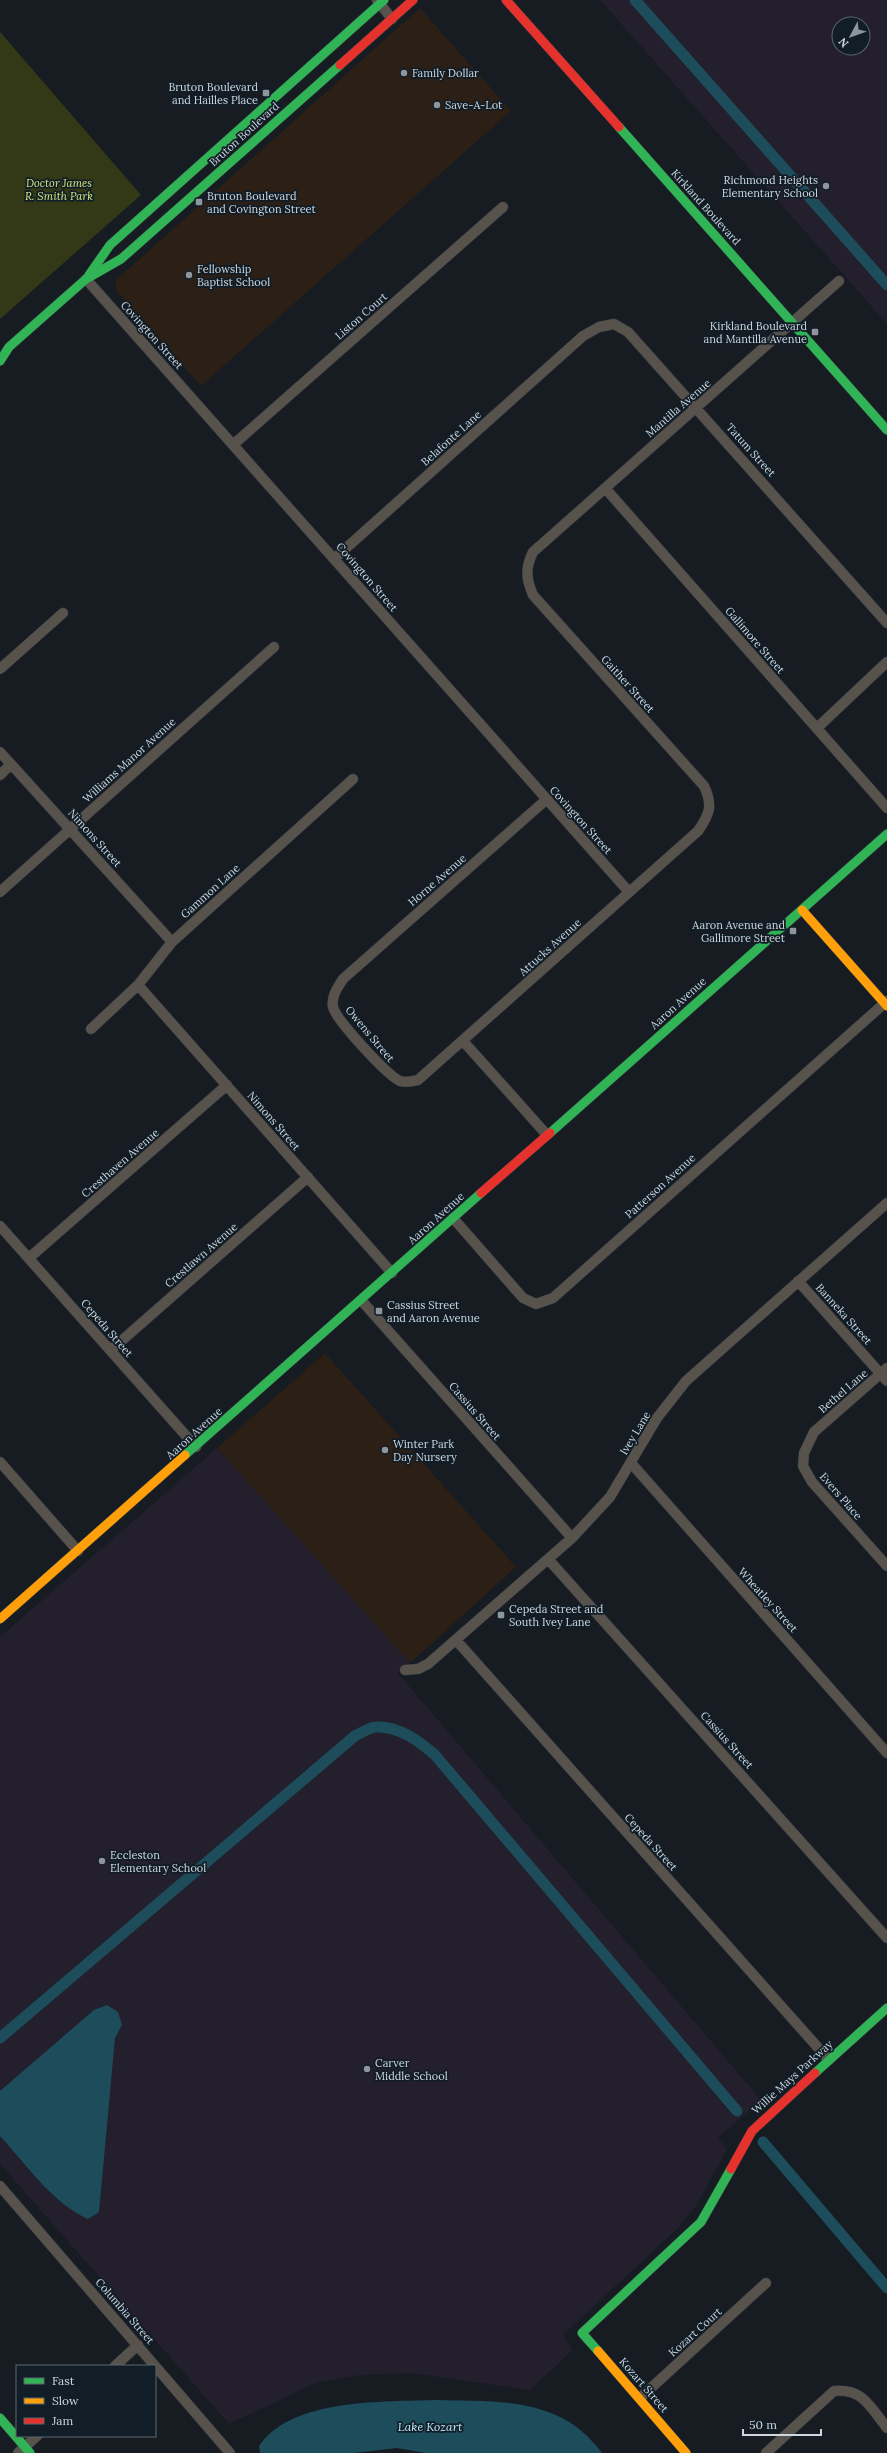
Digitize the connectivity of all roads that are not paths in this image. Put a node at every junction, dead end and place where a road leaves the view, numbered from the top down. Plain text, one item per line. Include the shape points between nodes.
1 (413, 0) edge
2 (506, 0) edge
3 (380, 1) edge
4 (392, 19) junction
5 (258, 112) junction
6 (271, 126) junction
7 (186, 176) junction
8 (198, 190) junction
9 (503, 206) dead end
10 (86, 279) junction
11 (839, 281) dead end
12 (792, 323) junction
13 (584, 336) joint
14 (10, 347) junction
15 (0, 351) edge
16 (0, 361) edge
17 (697, 408) junction
18 (887, 430) edge
19 (234, 444) junction
20 (605, 488) junction
21 (533, 552) joint
22 (335, 558) junction
23 (63, 613) dead end
24 (887, 623) edge
25 (274, 647) dead end
26 (887, 662) edge
27 (0, 669) edge
28 (817, 728) junction
29 (0, 752) edge
30 (11, 764) junction
31 (0, 775) edge
32 (353, 779) dead end
33 (547, 799) junction
34 (887, 808) edge
35 (70, 828) junction
36 (698, 831) joint
37 (887, 834) edge
38 (0, 892) edge
39 (629, 892) junction
40 (802, 910) junction
41 (172, 942) junction
42 (343, 978) joint
43 (138, 985) junction
44 (886, 1003) edge
45 (92, 1029) dead end
46 (463, 1041) junction
47 (418, 1080) joint
48 (226, 1085) junction
49 (547, 1135) junction
50 (308, 1177) junction
51 (887, 1203) edge
52 (453, 1218) junction
53 (0, 1226) edge
54 (29, 1258) junction
55 (392, 1273) junction
56 (798, 1281) junction
57 (361, 1300) junction
58 (111, 1350) junction
59 (885, 1374) edge
60 (814, 1432) joint
61 (196, 1447) junction
62 (0, 1462) edge
63 (631, 1464) junction
64 (572, 1538) junction
65 (78, 1551) junction
66 (548, 1559) junction
67 (887, 1566) edge
68 (0, 1619) edge
69 (456, 1640) junction
70 (405, 1670) dead end
71 (887, 1753) edge
72 (887, 1938) edge
73 (887, 2008) edge
74 (829, 2060) junction
75 (0, 2186) edge
76 (766, 2283) dead end
77 (582, 2333) joint
78 (138, 2345) junction
79 (116, 2365) edge
80 (155, 2365) edge
81 (156, 2366) edge
82 (640, 2398) junction
83 (0, 2418) edge
84 (887, 2428) edge
85 (36, 2437) edge
86 (25, 2451) edge
87 (230, 2453) edge
88 (686, 2453) edge
89 (766, 2453) edge

1 - 4 street, Bruton Boulevard
2 - 12 street, Kirkland Boulevard
3 - 4 street
3 - 5 street, Bruton Boulevard
4 - 6 street, Bruton Boulevard
5 - 6 street
5 - 7 street, Bruton Boulevard
6 - 8 street, Bruton Boulevard
7 - 8 street
7 - 10 street, Bruton Boulevard via 110,245
8 - 10 street, Bruton Boulevard via 121,259
9 - 19 street, Liston Court
10 - 14 street, Bruton Boulevard
10 - 19 street, Covington Street
11 - 12 street, Mantilla Avenue
12 - 17 street, Mantilla Avenue
12 - 18 street, Kirkland Boulevard
13 - 17 street, Tatum Street via 599,326 614,324 628,332
13 - 22 street, Belafonte Lane
14 - 15 street, Bruton Boulevard
14 - 16 street, Bruton Boulevard
17 - 20 street, Mantilla Avenue
17 - 24 street, Tatum Street
19 - 22 street, Covington Street
20 - 21 street, Mantilla Avenue
20 - 28 street, Gallimore Street
21 - 36 street, Gaither Street via 526,564 527,581 533,596 704,786 710,800 707,818
22 - 33 street, Covington Street
23 - 27 street
25 - 35 street, Williams Manor Avenue
26 - 28 street
28 - 34 street, Gallimore Street
29 - 30 street, Nimons Street
30 - 31 street
30 - 35 street, Nimons Street
32 - 41 street, Gammon Lane
33 - 39 street, Covington Street
33 - 42 street, Horne Avenue
35 - 38 street, Williams Manor Avenue
35 - 41 street, Nimons Street
36 - 39 street, Attucks Avenue
37 - 40 street, Aaron Avenue
39 - 46 street, Attucks Avenue
40 - 44 street
40 - 49 street, Aaron Avenue
41 - 43 street, Gammon Lane
42 - 47 street, Owens Street via 335,991 333,1006 339,1019 388,1073 402,1082
43 - 45 street, Gammon Lane
43 - 48 street, Nimons Street
44 - 52 street, Patterson Avenue via 553,1298 536,1304 523,1298
46 - 47 street, Attucks Avenue
46 - 49 street
48 - 50 street, Nimons Street
48 - 54 street, Cresthaven Avenue
49 - 52 street, Aaron Avenue
50 - 55 street, Nimons Street
50 - 58 street, Crestlawn Avenue
51 - 56 street, Ivey Lane
52 - 55 street, Aaron Avenue
53 - 54 street, Cepeda Street
54 - 58 street, Cepeda Street
55 - 57 street, Aaron Avenue
56 - 59 street, Banneka Street
56 - 63 street, Ivey Lane via 686,1381 657,1418
57 - 61 street, Aaron Avenue
57 - 64 street, Cassius Street
58 - 61 street, Cepeda Street
59 - 60 street, Bethel Lane
60 - 67 street, Evers Place via 804,1453 803,1466 812,1482
61 - 65 street, Aaron Avenue
62 - 65 street
63 - 64 street, Ivey Lane via 610,1497
63 - 71 street, Wheatley Street
64 - 66 street, Ivey Lane
65 - 68 street, Aaron Avenue
66 - 69 street, Ivey Lane
66 - 72 street, Cassius Street
69 - 70 street, Ivey Lane via 428,1664 418,1669
69 - 74 street, Cepeda Street
73 - 74 street, Willie Mays Parkway
74 - 77 street, Willie Mays Parkway via 752,2131 701,2222
75 - 78 street, Columbia Street
76 - 82 street, Kozart Court
77 - 82 street, Kozart Street
78 - 79 street
78 - 80 street, Columbia Street
81 - 87 street, Columbia Street
82 - 88 street, Kozart Street
83 - 86 street
84 - 89 street via 858,2393 834,2391
85 - 86 street

